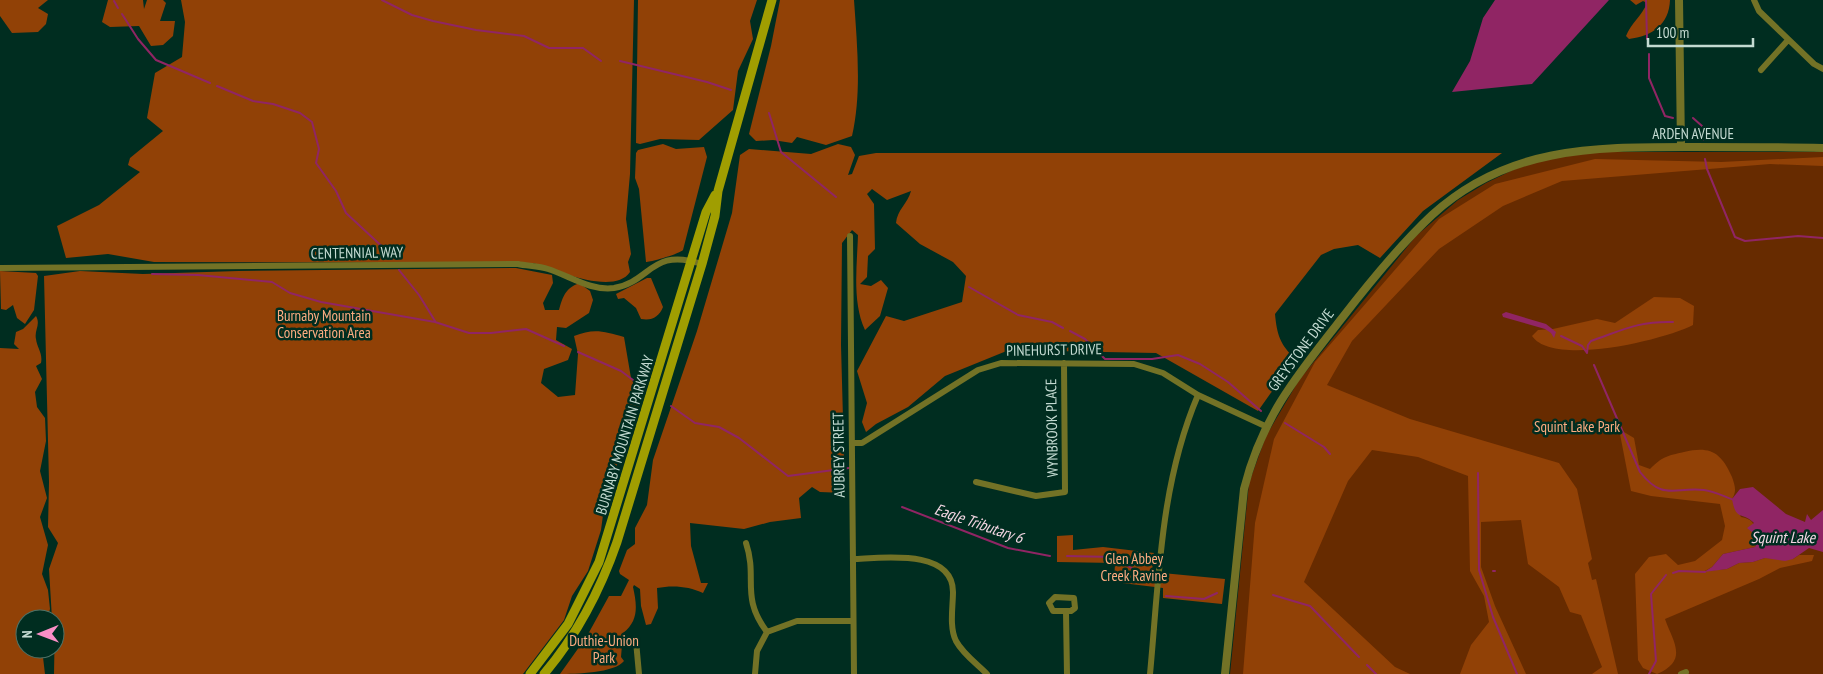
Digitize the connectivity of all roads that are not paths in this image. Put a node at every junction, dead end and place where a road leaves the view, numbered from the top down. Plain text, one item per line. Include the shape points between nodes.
1 (772, 0) edge
2 (1679, 0) edge
3 (1754, 0) edge
4 (1788, 40) junction
5 (1823, 69) edge
6 (1761, 70) dead end
7 (1681, 147) junction
8 (1823, 148) edge
9 (1563, 152) joint
10 (718, 191) junction
11 (850, 236) dead end
12 (691, 262) junction
13 (702, 264) junction
14 (0, 268) edge
15 (1064, 363) junction
16 (1198, 396) junction
17 (1265, 426) junction
18 (852, 443) junction
19 (976, 482) dead end
20 (746, 543) dead end
21 (853, 558) junction
22 (1066, 612) dead end
23 (853, 621) junction
24 (767, 632) junction
25 (636, 641) dead end
26 (530, 674) edge
27 (544, 674) edge
28 (639, 674) edge
29 (755, 674) edge
30 (854, 674) edge
31 (988, 674) edge
32 (1067, 674) edge
33 (1150, 674) edge
34 (1226, 674) edge

1 - 10 main road, BURNABY MOUNTAIN PARKWAY
2 - 7 street
3 - 4 street via 1759,11
4 - 5 street
4 - 6 street
7 - 8 street, ARDEN AVENUE
7 - 9 street, ARDEN AVENUE via 1588,148
9 - 17 street, GREYSTONE DRIVE via 1519,163 1496,173 1431,216 1366,287 1288,388
10 - 12 main road, BURNABY MOUNTAIN PARKWAY via 706,212
10 - 13 main road, BURNABY MOUNTAIN PARKWAY
11 - 18 street, AUBREY STREET
12 - 13 street, CENTENNIAL WAY
12 - 14 street, CENTENNIAL WAY via 658,262 629,282 606,288 587,285 547,268 518,264
12 - 26 main road, BURNABY MOUNTAIN PARKWAY via 599,562 568,624
13 - 27 main road, BURNABY MOUNTAIN PARKWAY via 608,569 583,620
15 - 16 street, PINEHURST DRIVE via 1134,364 1163,373
15 - 18 street, PINEHURST DRIVE via 1002,363 984,367 862,443
15 - 19 street, WYNBROOK PLACE via 1066,492 1036,496
16 - 17 street, PINEHURST DRIVE
16 - 33 street via 1179,444 1169,487
17 - 34 street, GREYSTONE DRIVE via 1244,489
18 - 21 street, AUBREY STREET
20 - 24 street via 750,556 750,598 754,613
21 - 23 street, AUBREY STREET
21 - 31 street via 918,558 942,568 952,579 955,639
22 - 32 street
23 - 24 street via 797,621
23 - 30 street, AUBREY STREET
24 - 29 street via 758,651
25 - 28 street

